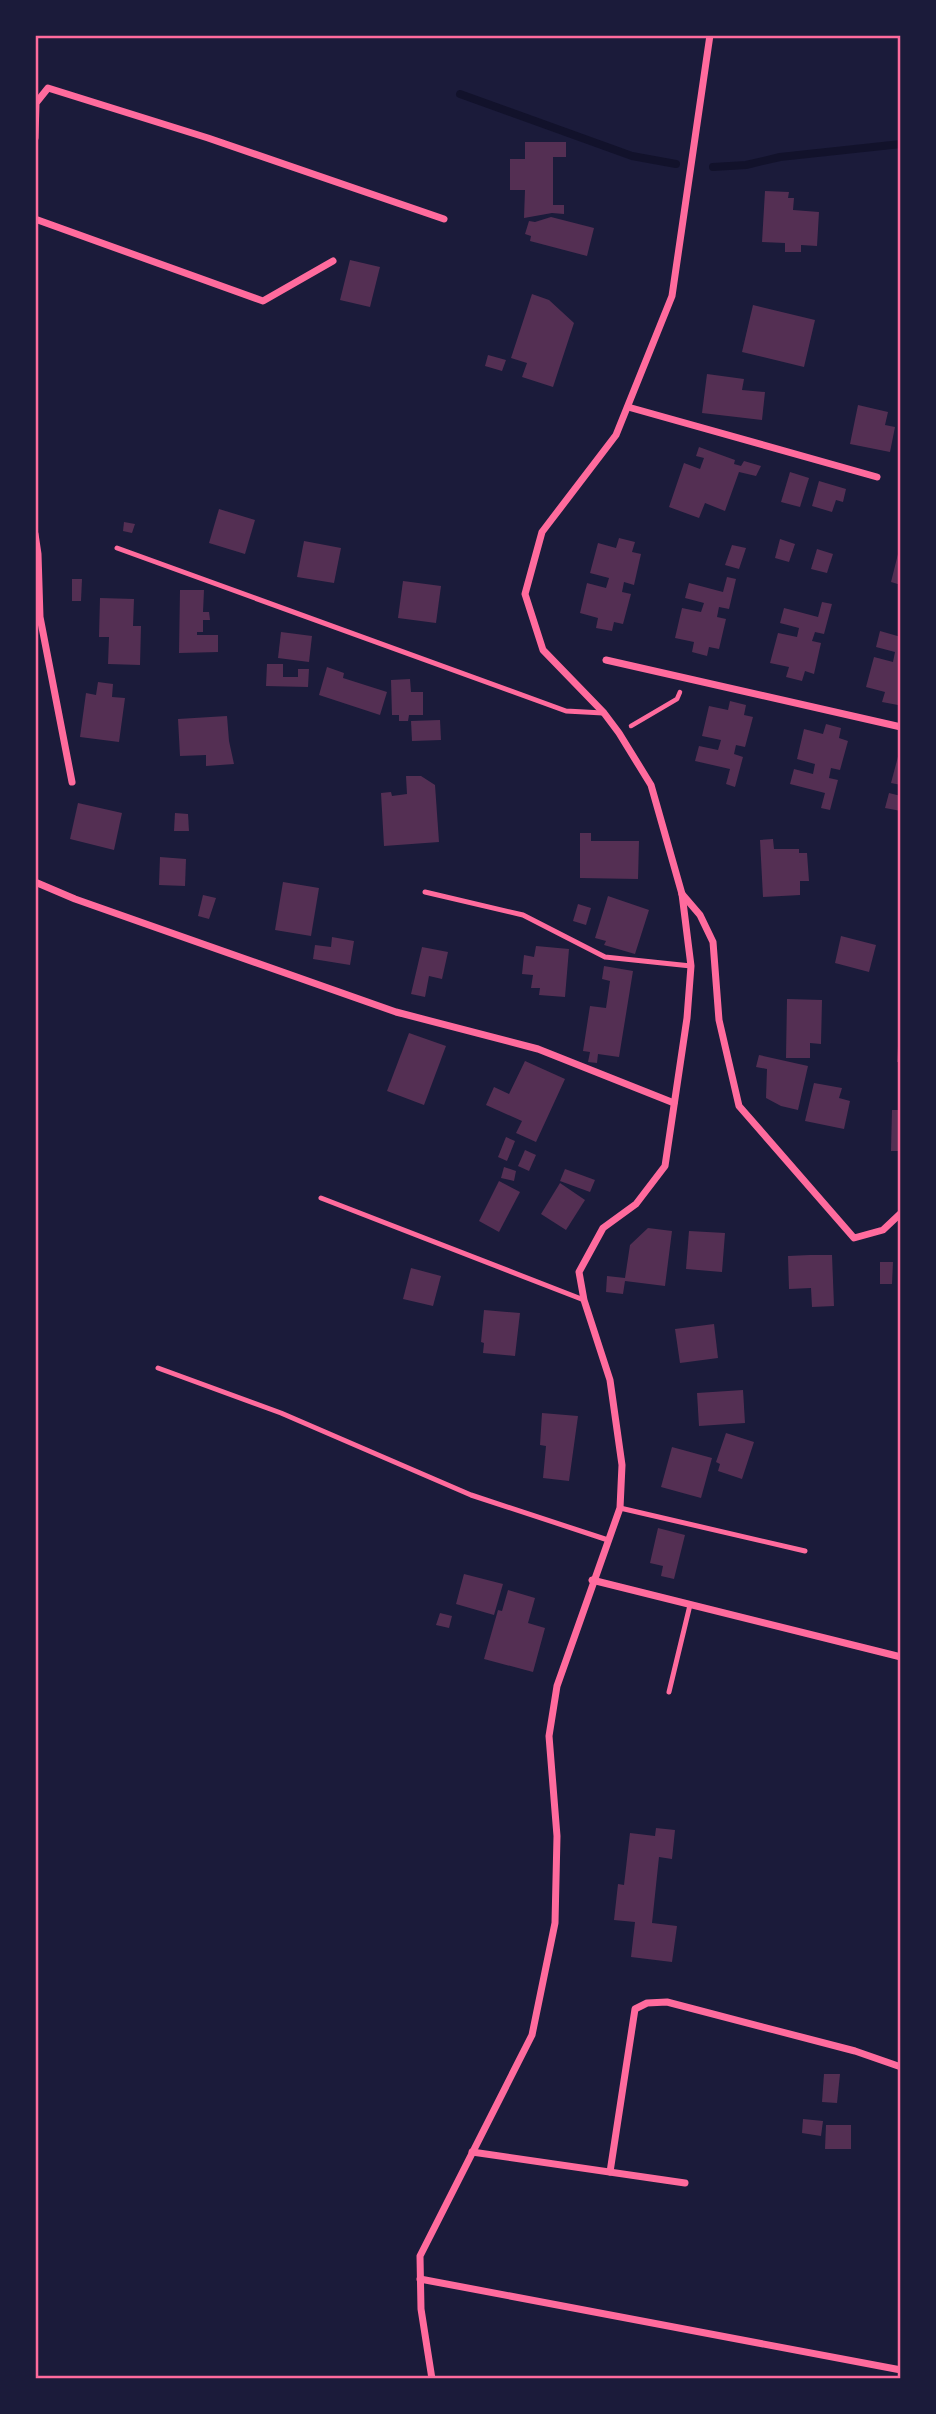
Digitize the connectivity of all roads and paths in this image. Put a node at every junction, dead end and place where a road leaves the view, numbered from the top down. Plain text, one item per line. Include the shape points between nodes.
1 (710, 35) edge
2 (35, 138) edge
3 (35, 219) edge
4 (444, 219) dead end
5 (333, 261) dead end
6 (628, 407) junction
7 (877, 477) dead end
8 (35, 534) edge
9 (117, 548) dead end
10 (606, 660) dead end
11 (685, 678) junction
12 (604, 713) junction
13 (901, 727) edge
14 (619, 733) junction
15 (72, 782) dead end
16 (35, 882) edge
17 (425, 892) dead end
18 (682, 894) junction
19 (691, 966) junction
20 (674, 1103) junction
21 (321, 1198) dead end
22 (901, 1213) edge
23 (584, 1300) junction
24 (158, 1368) dead end
25 (620, 1508) junction
26 (608, 1540) junction
27 (805, 1551) dead end
28 (593, 1580) junction
29 (690, 1605) junction
30 (901, 1657) edge
31 (669, 1692) dead end
32 (901, 2067) edge
33 (472, 2152) junction
34 (610, 2172) junction
35 (685, 2183) dead end
36 (420, 2279) junction
37 (901, 2370) edge
38 (432, 2379) edge

1 - 6 street via 672,296
2 - 4 street via 36,103 48,88
3 - 5 street via 264,301
6 - 7 street
6 - 12 street via 616,435 542,532 525,594 543,650
8 - 15 street via 40,617
9 - 12 lane via 566,711
10 - 11 street
11 - 13 street
11 - 14 path via 677,699
12 - 14 street
14 - 18 street via 650,785
16 - 20 street via 396,1012 538,1049
17 - 19 lane via 523,915 605,957
18 - 19 street
18 - 22 street via 700,915 713,942 719,1020 739,1106 854,1238 883,1230
19 - 20 street
20 - 23 street via 665,1166 636,1204 603,1228 579,1272
21 - 23 lane
23 - 25 street via 610,1380 622,1465
24 - 26 lane via 281,1413 471,1495
25 - 26 street
25 - 27 lane
26 - 28 street
28 - 29 street
28 - 33 street via 557,1686 549,1736 557,1836 555,1923 531,2035
29 - 30 street
29 - 31 lane
32 - 34 street via 667,2001 647,2003 635,2009
33 - 34 street
33 - 36 street via 420,2256
34 - 35 street
36 - 37 street
36 - 38 street

